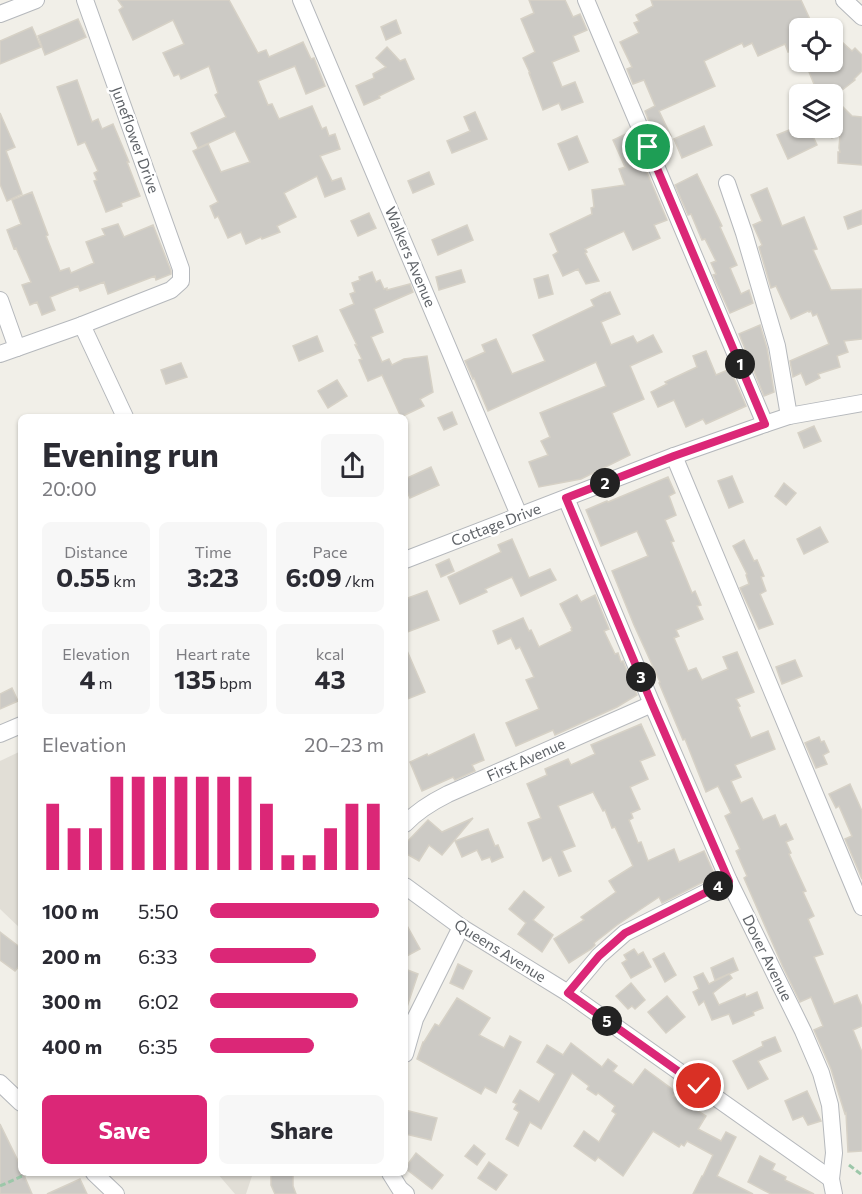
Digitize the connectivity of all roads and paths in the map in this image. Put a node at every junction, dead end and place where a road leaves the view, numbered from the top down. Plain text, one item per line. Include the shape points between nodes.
1 (36, 0) edge
2 (85, 0) edge
3 (301, 0) edge
4 (586, 0) edge
5 (844, 0) edge
6 (0, 14) edge
7 (862, 17) edge
8 (727, 183) dead end
9 (0, 300) edge
10 (82, 325) junction
11 (17, 348) junction
12 (0, 354) edge
13 (862, 403) edge
14 (124, 414) edge
15 (789, 416) junction
16 (765, 424) junction
17 (674, 456) junction
18 (566, 498) junction
19 (519, 515) junction
20 (408, 559) edge
21 (652, 704) junction
22 (18, 726) edge
23 (0, 734) edge
24 (408, 821) edge
25 (729, 881) junction
26 (408, 888) edge
27 (862, 907) edge
28 (461, 927) junction
29 (568, 993) junction
30 (408, 1044) edge
31 (0, 1083) edge
32 (18, 1100) edge
33 (22, 1176) edge
34 (97, 1176) edge
35 (392, 1176) edge
36 (0, 1186) edge
37 (833, 1186) edge
38 (116, 1194) edge
39 (406, 1194) edge

1 - 6 street
2 - 10 street, Juneflower Drive via 181,269 181,281 171,291
3 - 19 street, Walkers Avenue
4 - 16 street
5 - 7 street
8 - 15 street via 777,346
9 - 11 street
10 - 11 street
10 - 14 street
11 - 12 street
13 - 15 street, Cottage Drive
15 - 16 street, Cottage Drive
16 - 17 street, Cottage Drive
17 - 18 street, Cottage Drive
17 - 27 street
18 - 19 street, Cottage Drive
18 - 21 street, Dover Avenue
19 - 20 street, Cottage Drive
21 - 24 street, First Avenue via 448,794
21 - 25 street, Dover Avenue
22 - 23 street
25 - 29 street via 625,933 599,956
25 - 37 street, Dover Avenue via 821,1073 830,1105
26 - 28 street, Queens Avenue
28 - 29 street, Queens Avenue
28 - 30 street via 415,1019
29 - 37 street, Queens Avenue
31 - 32 street
33 - 36 path
34 - 38 street
35 - 39 street

